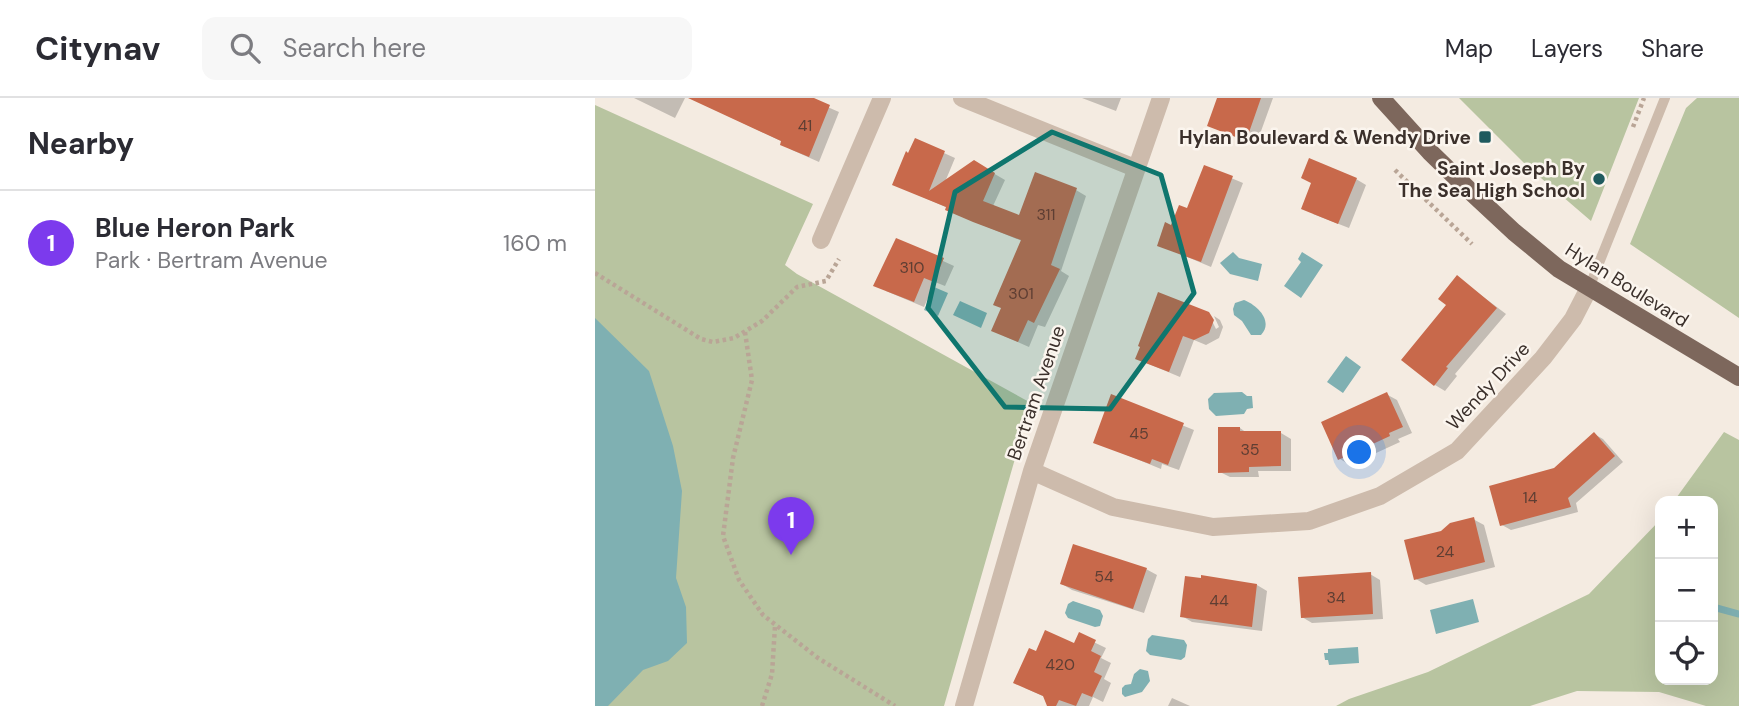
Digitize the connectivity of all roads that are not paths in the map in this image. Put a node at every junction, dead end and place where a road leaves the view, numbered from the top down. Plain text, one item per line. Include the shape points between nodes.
1 (882, 98) edge
2 (962, 98) edge
3 (1161, 98) edge
4 (1381, 98) edge
5 (1665, 98) edge
6 (1135, 168) junction
7 (821, 240) dead end
8 (1588, 288) junction
9 (1739, 377) edge
10 (1032, 471) junction
11 (964, 706) edge

1 - 7 street
2 - 6 street
3 - 6 street, Bertram Avenue
4 - 8 main road, Hylan Boulevard via 1490,210
5 - 8 lane
6 - 10 street, Bertram Avenue
8 - 9 main road, Hylan Boulevard
8 - 10 street, Wendy Drive via 1552,347 1457,451 1380,496 1309,521 1213,527 1113,507
10 - 11 street, Bertram Avenue

